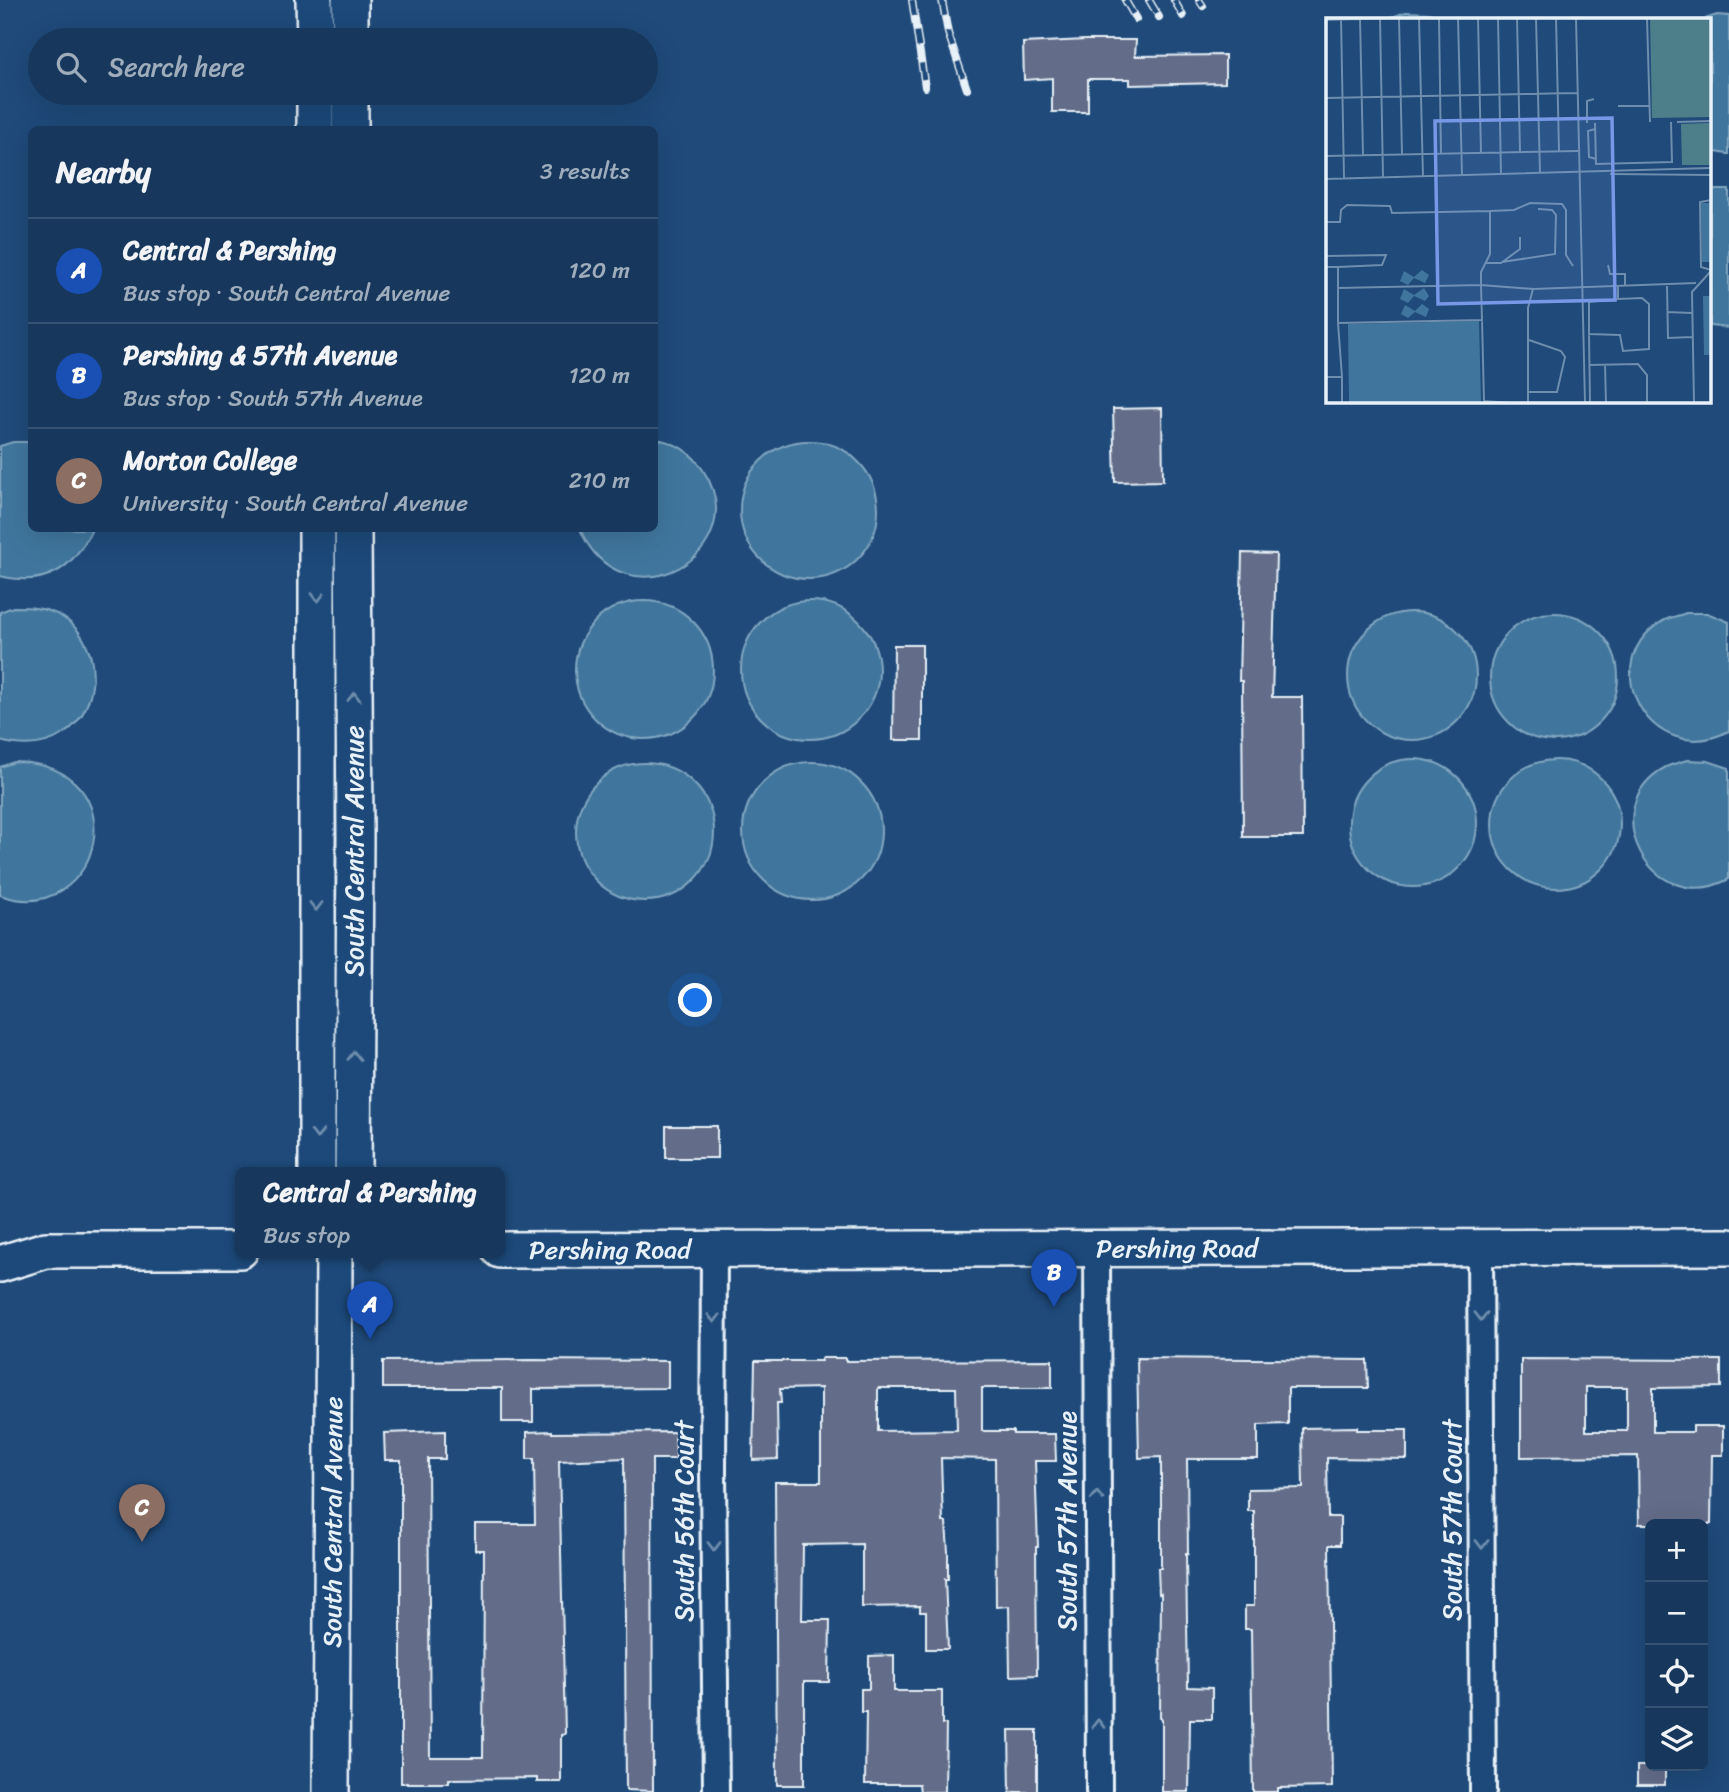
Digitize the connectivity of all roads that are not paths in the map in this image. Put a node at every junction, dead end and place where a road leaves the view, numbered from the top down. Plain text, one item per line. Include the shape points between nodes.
1 (314, 0) edge
2 (350, 0) edge
3 (315, 28) edge
4 (350, 28) edge
5 (315, 105) edge
6 (350, 105) edge
7 (315, 126) edge
8 (350, 126) edge
9 (317, 532) edge
10 (353, 532) edge
11 (353, 1156) edge
12 (317, 1167) edge
13 (367, 1167) edge
14 (0, 1234) edge
15 (1729, 1247) edge
16 (1480, 1248) junction
17 (1097, 1249) junction
18 (46, 1250) junction
19 (235, 1250) edge
20 (505, 1250) edge
21 (714, 1250) junction
22 (334, 1258) edge
23 (0, 1264) edge
24 (331, 1792) edge
25 (716, 1792) edge
26 (1099, 1792) edge
27 (1483, 1792) edge

1 - 3 main road
2 - 4 main road
5 - 7 main road
6 - 8 main road
9 -> 12 main road, South Central Avenue
11 -> 10 main road, South Central Avenue
11 - 13 main road
14 - 18 main road
15 - 16 main road, Pershing Road
16 - 17 main road, Pershing Road
16 -> 27 street, South 57th Court
17 - 21 main road, Pershing Road
26 -> 17 street, South 57th Avenue
18 - 19 main road
18 - 23 main road
20 - 21 main road, Pershing Road
21 -> 25 street, South 56th Court
22 - 24 main road, South Central Avenue

